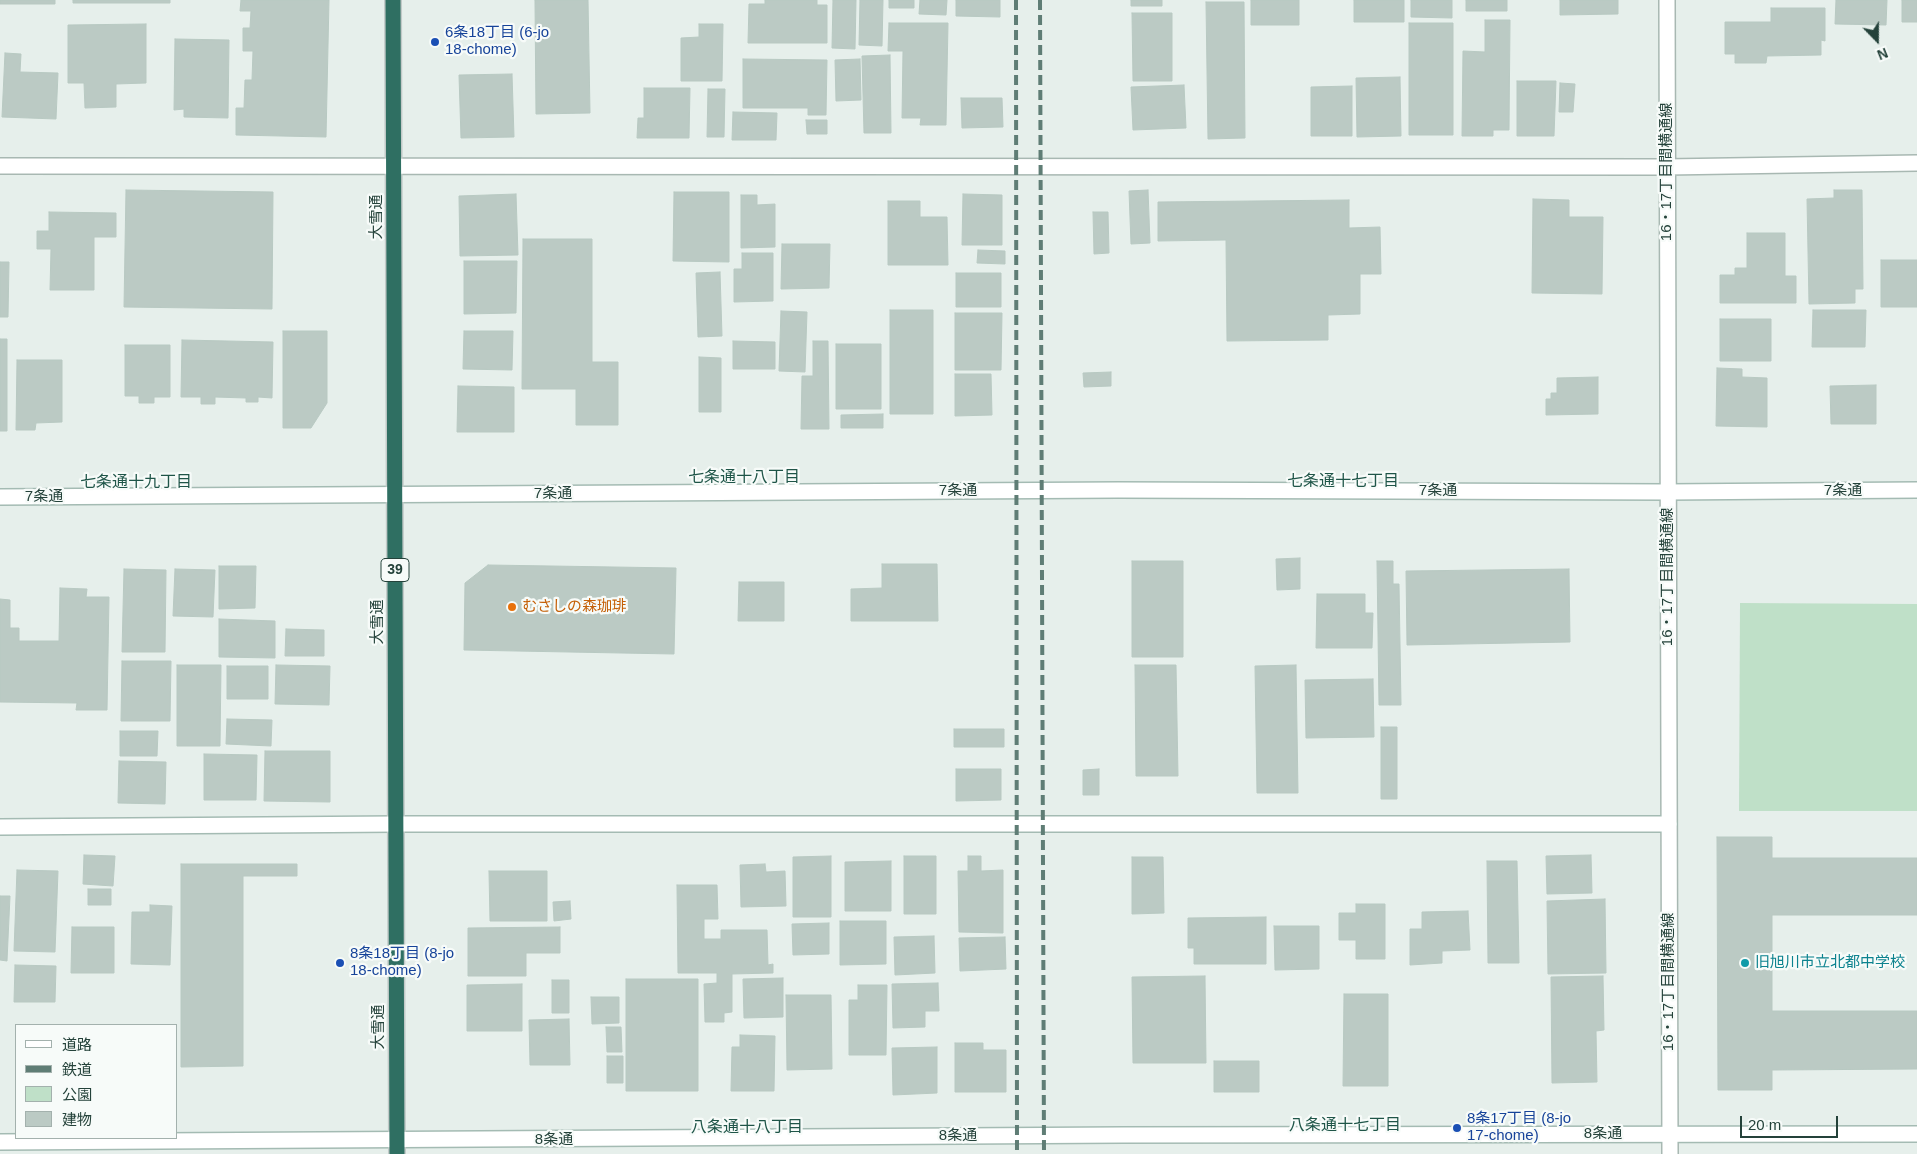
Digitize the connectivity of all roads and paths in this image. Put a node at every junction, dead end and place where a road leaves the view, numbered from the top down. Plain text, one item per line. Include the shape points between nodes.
1 (393, 0) edge
2 (1667, 0) edge
3 (1917, 162) edge
4 (394, 165) junction
5 (0, 166) edge
6 (1667, 167) junction
7 (1917, 490) edge
8 (1668, 492) junction
9 (395, 494) junction
10 (0, 497) edge
11 (396, 824) junction
12 (1669, 824) junction
13 (0, 827) edge
14 (1670, 1134) junction
15 (1917, 1134) edge
16 (0, 1142) edge
17 (397, 1147) edge
18 (1670, 1154) edge

1 - 4 highway, 大雪通 / 39
2 - 6 street, 16・17丁目間横通線
3 - 6 street
4 - 5 street
4 - 6 street
4 - 9 highway, 大雪通 / 39
6 - 8 street, 16・17丁目間横通線
7 - 8 street, 7条通
8 - 9 street, 7条通 via 1108,490
8 - 12 street, 16・17丁目間横通線
9 - 10 street, 7条通
9 - 11 highway, 大雪通 / 39
11 - 12 street
11 - 13 street
11 - 17 highway, 大雪通 / 39
12 - 14 street, 16・17丁目間横通線
14 - 15 street, 8条通
14 - 17 street, 8条通
14 - 18 street, 16・17丁目間横通線
16 - 17 street, 8条通

